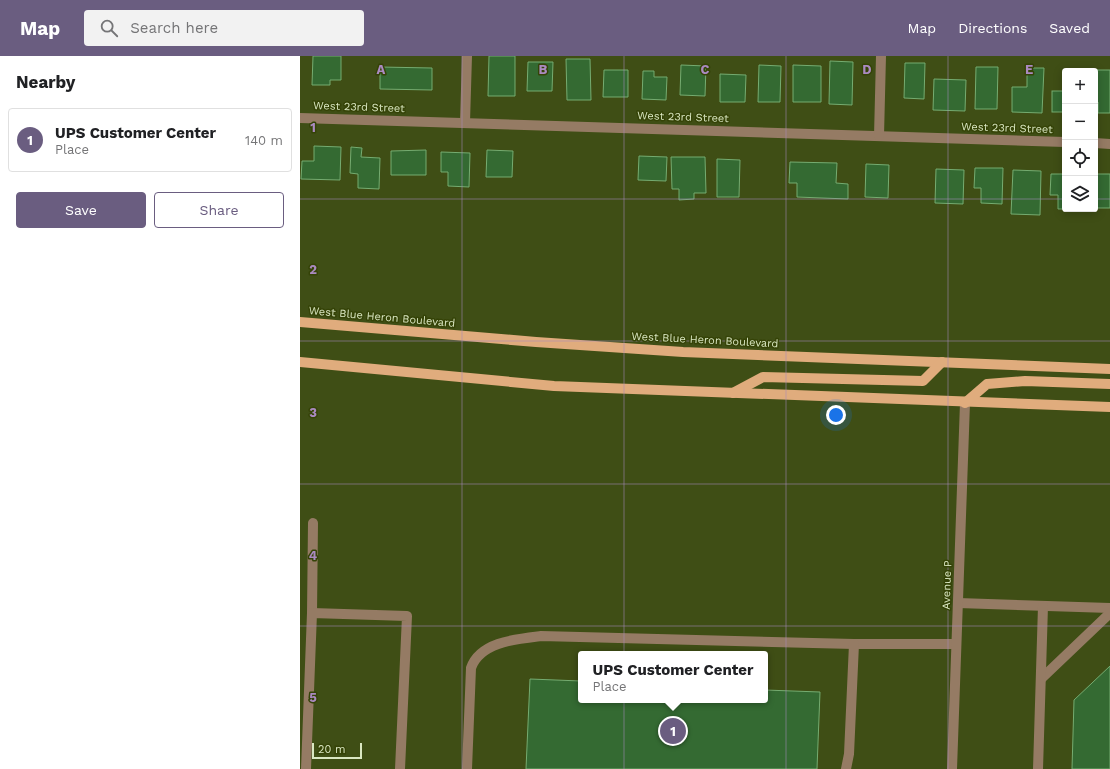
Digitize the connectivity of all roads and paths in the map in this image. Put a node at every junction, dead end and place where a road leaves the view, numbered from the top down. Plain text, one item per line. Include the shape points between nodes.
1 (467, 56) edge
2 (881, 56) edge
3 (300, 118) edge
4 (465, 122) junction
5 (879, 136) junction
6 (1062, 142) edge
7 (1098, 143) edge
8 (1110, 144) edge
9 (300, 322) edge
10 (300, 362) edge
11 (942, 362) junction
12 (1110, 368) edge
13 (1110, 384) edge
14 (733, 393) junction
15 (965, 402) junction
16 (1110, 407) edge
17 (313, 524) dead end
18 (958, 603) junction
19 (1043, 606) junction
20 (1110, 608) edge
21 (1110, 613) edge
22 (312, 614) junction
23 (854, 644) junction
24 (956, 644) junction
25 (1042, 678) junction
26 (306, 769) edge
27 (400, 769) edge
28 (467, 769) edge
29 (846, 769) edge
30 (952, 769) edge
31 (1038, 769) edge

1 - 4 street
2 - 5 street
3 - 4 street, West 23rd Street
4 - 5 street, West 23rd Street
5 - 6 street, West 23rd Street
7 - 8 street
9 - 11 main road, West Blue Heron Boulevard via 683,352
10 - 14 main road via 554,386
11 - 12 main road, West Blue Heron Boulevard
11 - 14 main road via 923,380 763,377
13 - 15 main road via 1025,381 987,384
14 - 15 main road
15 - 16 main road
15 - 18 street, Avenue P
17 - 22 street
18 - 19 street
18 - 24 street, Avenue P
19 - 20 street
19 - 25 street
21 - 25 street
22 - 26 street
22 - 27 street via 408,616
23 - 24 street
23 - 28 street via 541,636 515,639 491,647 474,658 470,668
23 - 29 street via 849,754
24 - 30 street, Avenue P
25 - 31 street

